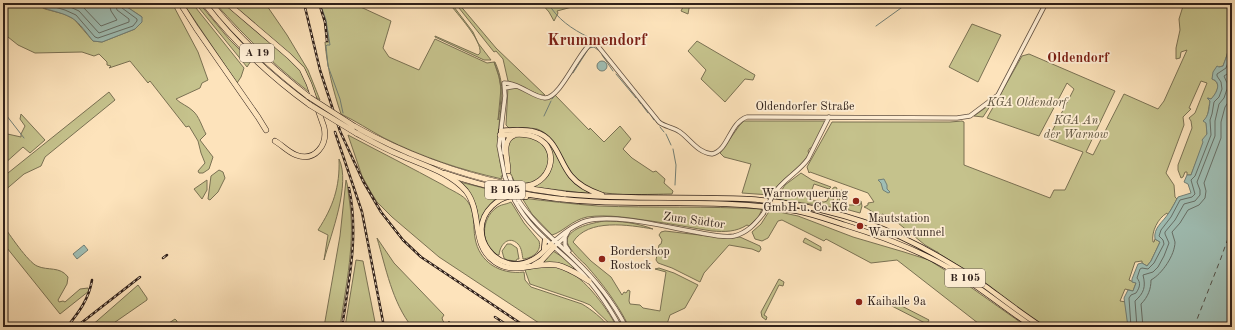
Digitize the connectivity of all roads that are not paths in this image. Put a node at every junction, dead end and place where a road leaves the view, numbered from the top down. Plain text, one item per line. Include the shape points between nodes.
1 (180, 3) edge
2 (204, 3) edge
3 (211, 3) edge
4 (227, 3) edge
5 (1046, 3) edge
6 (829, 117) junction
7 (266, 130) dead end
8 (502, 131) junction
9 (517, 135) junction
10 (275, 140) dead end
11 (434, 169) junction
12 (507, 174) junction
13 (510, 186) junction
14 (566, 194) joint
15 (544, 197) junction
16 (608, 197) junction
17 (517, 201) junction
18 (570, 229) junction
19 (565, 237) junction
20 (545, 240) junction
21 (554, 244) junction
22 (542, 253) junction
23 (574, 258) junction
24 (527, 268) junction
25 (589, 281) junction
26 (620, 327) edge
27 (626, 327) edge
28 (1033, 327) edge
29 (1042, 327) edge

1 - 7 highway
2 - 11 highway, A 19, bridge via 256,61 310,105 386,149
3 - 13 highway, A 19, bridge via 258,55 309,97 354,126 423,159
4 - 10 highway via 296,62 312,90 325,133 320,150 310,156 298,156
5 - 6 street, Oldendorfer Straße via 998,95 970,116
6 - 8 street, Oldendorfer Straße via 747,117 740,120 717,152 705,152 678,130 659,122 593,42 554,94 548,97 539,96 518,86 504,85
6 - 18 street, Zum Südtor, bridge via 808,159 781,184 763,214 748,230 732,236 715,236 612,219 588,221
8 - 9 highway, A 19
8 - 12 street via 500,155
8 - 16 highway via 530,131 546,137 555,146 566,170 577,182
9 - 12 highway via 506,144
9 - 13 highway, A 19 via 540,139 548,148 550,159 548,172 540,181 530,185
11 - 15 highway, B 105 via 486,185
11 - 24 highway via 457,182 471,198 476,211 479,240 488,257 497,264 509,268
12 - 17 street, bridge
12 - 17 street, bridge
13 - 14 highway, A 19
14 - 16 highway, B 105
15 - 22 highway via 514,195 500,200 487,212 482,228 487,249 503,262 522,264
15 - 28 highway, B 105 via 606,202 747,205 799,211 928,256 973,284
16 - 29 highway, B 105 via 753,200 835,213 893,234 938,256
17 - 20 street via 530,224
17 - 21 street
18 - 19 street
18 - 21 street, Zum Südtor
19 - 21 street
19 - 23 street via 565,245
20 - 21 street
20 - 22 highway
21 - 22 highway
21 - 23 street
21 - 24 highway via 541,261
21 - 25 street
23 - 27 street via 607,295
24 - 25 highway via 556,265
25 - 26 street

